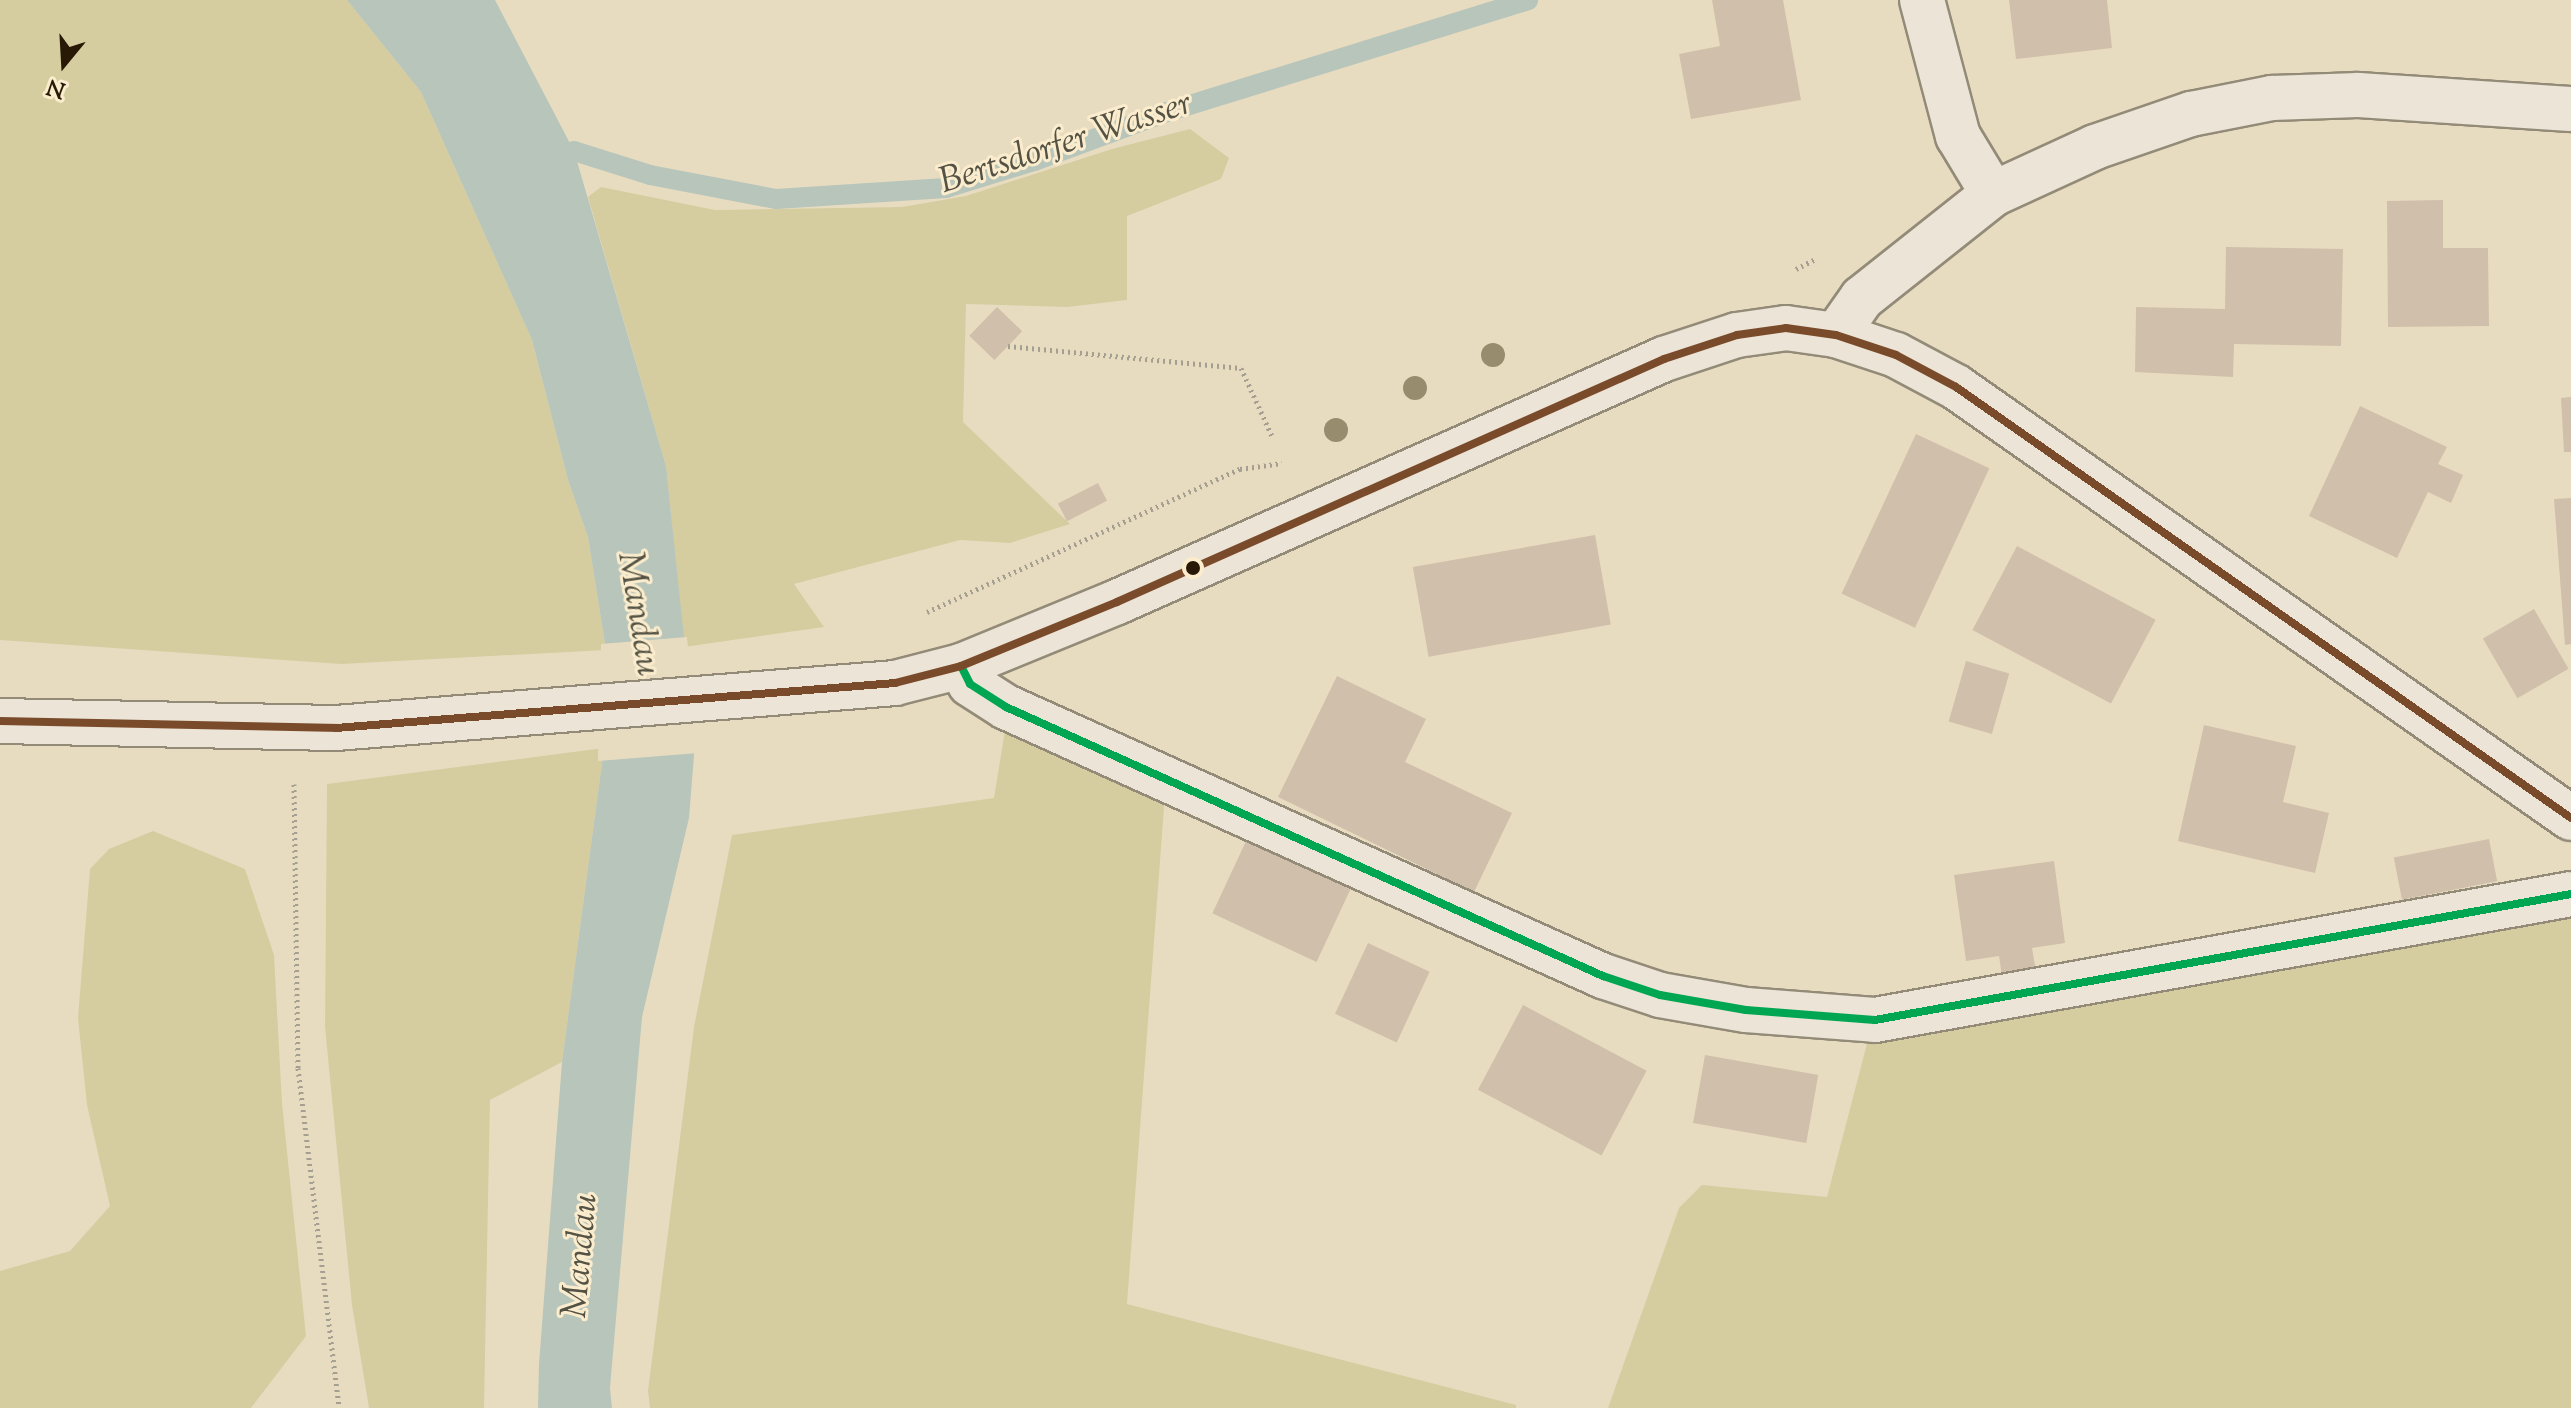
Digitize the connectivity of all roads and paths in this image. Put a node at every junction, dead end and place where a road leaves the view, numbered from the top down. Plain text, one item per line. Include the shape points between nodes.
1 (1922, 0) edge
2 (2571, 109) edge
3 (1993, 194) junction
4 (1836, 335) junction
5 (1008, 346) dead end
6 (1272, 436) dead end
7 (1283, 463) dead end
8 (913, 619) dead end
9 (961, 666) junction
10 (0, 721) edge
11 (294, 729) junction
12 (2571, 818) edge
13 (2571, 894) edge
14 (339, 1408) edge

1 - 3 main road via 1958,136
2 - 3 main road via 2358,95 2272,98 2191,114 2095,147
3 - 4 main road via 1862,298
4 - 9 main road via 1786,328 1737,335 1664,359 1219,558
4 - 12 main road via 1896,355 1956,387
5 - 6 path via 1241,368
7 - 8 path via 1240,469
9 - 11 main road via 895,683
9 - 13 main road via 970,684 1006,707 1603,976 1660,995 1746,1010 1875,1020
10 - 11 main road
11 - 14 path via 298,1068

